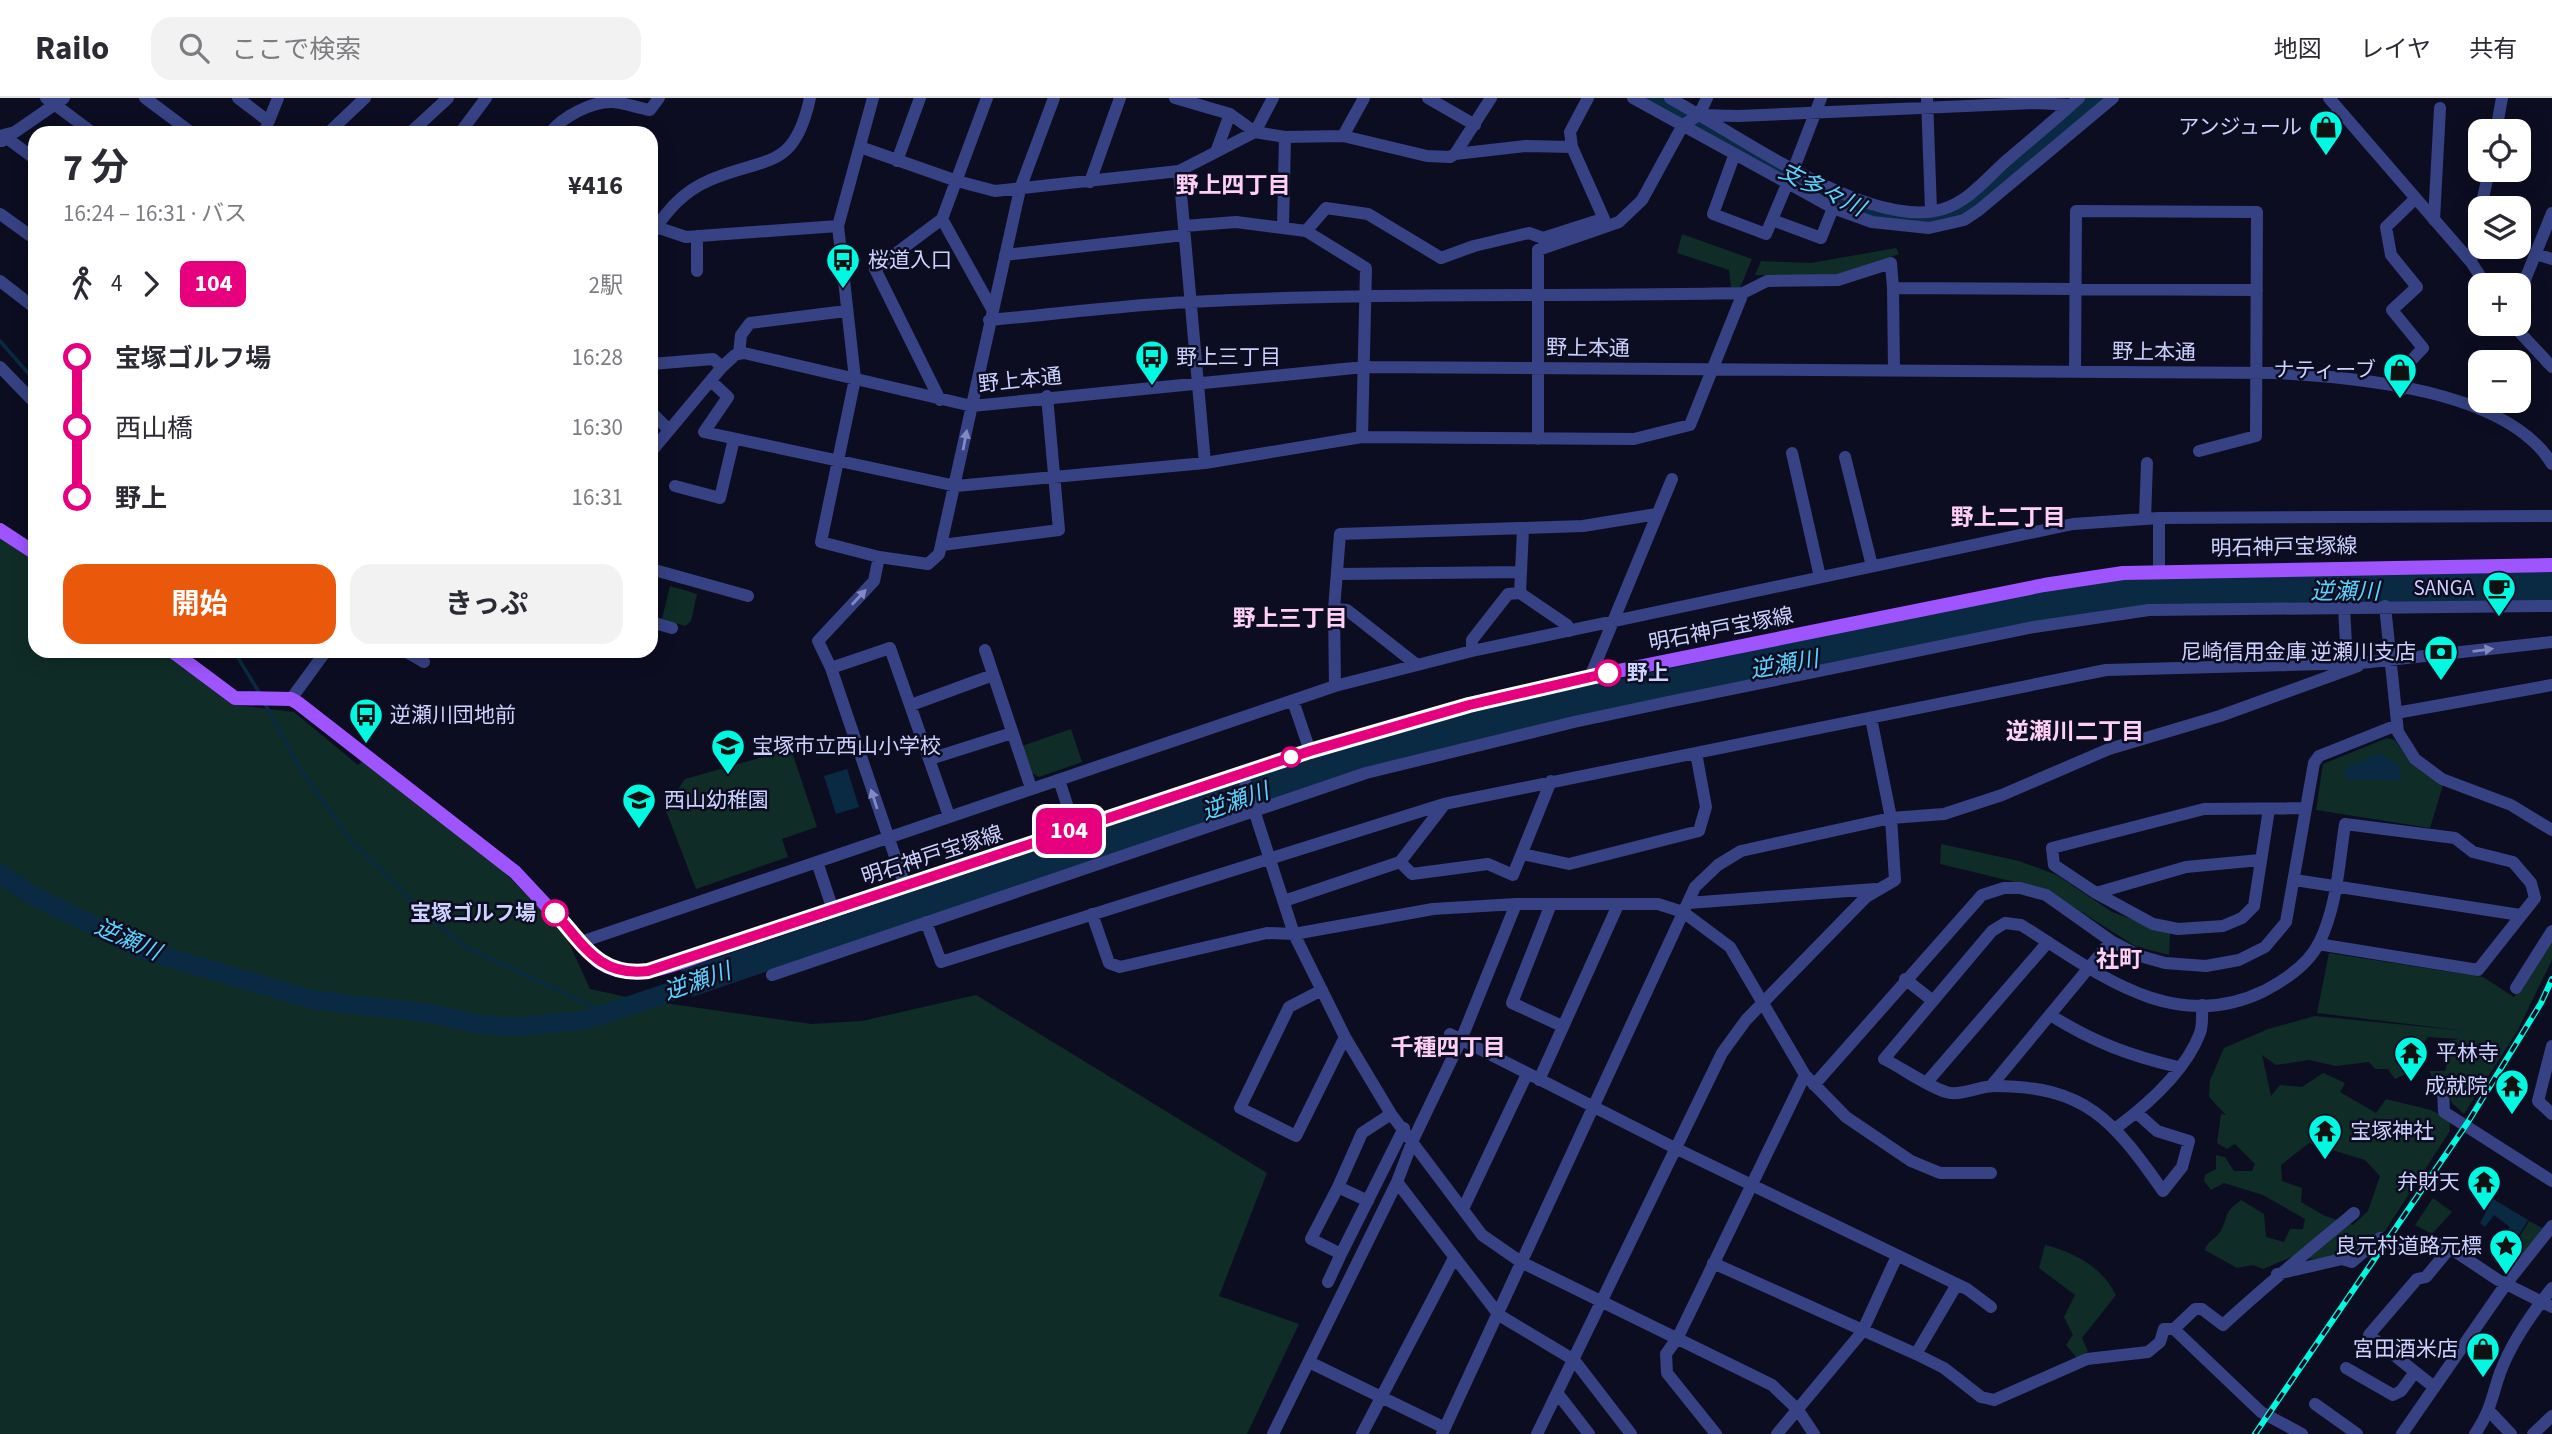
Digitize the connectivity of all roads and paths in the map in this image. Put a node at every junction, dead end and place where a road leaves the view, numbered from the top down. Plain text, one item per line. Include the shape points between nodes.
1 (145, 98) edge
2 (238, 98) edge
3 (278, 98) edge
4 (365, 98) edge
5 (448, 98) edge
6 (486, 98) edge
7 (659, 98) edge
8 (810, 98) edge
9 (873, 98) edge
10 (920, 98) edge
11 (987, 98) edge
12 (1054, 98) edge
13 (1120, 98) edge
14 (1175, 98) edge
15 (1273, 98) edge
16 (1364, 98) edge
17 (1428, 98) edge
18 (1491, 98) edge
19 (1588, 98) edge
20 (1633, 98) edge
21 (1670, 98) edge
22 (1707, 98) edge
23 (1821, 98) edge
24 (2113, 98) edge
25 (2329, 98) edge
26 (2502, 98) edge
27 (55, 100) edge
28 (2075, 102) edge
29 (1927, 103) edge
30 (2440, 107) dead end
31 (1815, 113) junction
32 (1230, 114) junction
33 (2498, 119) edge
34 (1691, 120) junction
35 (1475, 125) junction
36 (85, 126) edge
37 (183, 126) edge
38 (265, 126) edge
39 (266, 126) edge
40 (335, 126) edge
41 (418, 126) edge
42 (465, 126) edge
43 (557, 126) edge
44 (1255, 132) junction
45 (1343, 136) junction
46 (1285, 137) junction
47 (1, 139) edge
48 (860, 147) junction
49 (1572, 147) junction
50 (1216, 152) junction
51 (1455, 154) junction
52 (28, 155) edge
53 (1734, 156) junction
54 (897, 161) junction
55 (1794, 168) junction
56 (1179, 171) junction
57 (957, 181) junction
58 (1090, 182) junction
59 (1787, 184) junction
60 (1020, 189) junction
61 (2414, 199) junction
62 (1833, 208) junction
63 (1931, 210) junction
64 (2552, 213) edge
65 (0, 214) edge
66 (942, 219) junction
67 (1604, 219) junction
68 (1772, 220) junction
69 (2434, 220) junction
70 (1619, 222) junction
71 (658, 224) edge
72 (838, 226) junction
73 (1283, 227) junction
74 (658, 231) edge
75 (1184, 231) junction
76 (1306, 231) junction
77 (28, 234) edge
78 (697, 236) junction
79 (2536, 254) junction
80 (1005, 255) junction
81 (2472, 259) edge
82 (2552, 259) edge
83 (2471, 262) junction
84 (697, 271) dead end
85 (2478, 273) edge
86 (2528, 273) edge
87 (0, 281) edge
88 (1893, 288) junction
89 (2075, 288) junction
90 (2256, 290) junction
91 (1743, 293) junction
92 (1365, 296) junction
93 (1539, 298) junction
94 (1189, 302) junction
95 (28, 303) edge
96 (846, 311) junction
97 (991, 314) junction
98 (2523, 336) edge
99 (739, 354) junction
100 (658, 363) edge
101 (0, 367) edge
102 (722, 367) junction
103 (1364, 367) junction
104 (1538, 367) junction
105 (2552, 367) edge
106 (1714, 369) junction
107 (1894, 370) junction
108 (2074, 371) junction
109 (2256, 372) junction
110 (855, 379) junction
111 (710, 381) junction
112 (1196, 382) junction
113 (2403, 389) junction
114 (28, 396) edge
115 (1047, 396) junction
116 (940, 400) junction
117 (972, 406) junction
118 (658, 419) edge
119 (669, 430) junction
120 (1362, 437) junction
121 (734, 439) junction
122 (1538, 439) junction
123 (658, 443) edge
124 (2199, 451) dead end
125 (1792, 453) dead end
126 (1845, 457) dead end
127 (838, 463) junction
128 (1205, 463) junction
129 (2147, 463) dead end
130 (2552, 464) edge
131 (1054, 477) junction
132 (1672, 479) dead end
133 (675, 486) dead end
134 (956, 486) junction
135 (1657, 514) junction
136 (2552, 516) edge
137 (2159, 518) junction
138 (2145, 519) junction
139 (1523, 529) junction
140 (0, 530) edge
141 (942, 545) junction
142 (28, 548) edge
143 (879, 557) junction
144 (2552, 565) edge
145 (1872, 566) junction
146 (2160, 570) junction
147 (658, 571) edge
148 (1520, 572) junction
149 (1339, 575) junction
150 (1820, 578) junction
151 (1520, 593) junction
152 (748, 596) dead end
153 (2385, 606) junction
154 (2552, 606) edge
155 (2344, 607) junction
156 (1334, 609) junction
157 (1613, 622) junction
158 (658, 624) edge
159 (672, 628) dead end
160 (1569, 631) junction
161 (2552, 642) edge
162 (985, 650) dead end
163 (1472, 651) junction
164 (181, 658) edge
165 (321, 658) edge
166 (417, 658) edge
167 (2391, 661) junction
168 (424, 662) dead end
169 (2347, 663) junction
170 (2361, 663) junction
171 (1417, 665) junction
172 (831, 668) junction
173 (993, 675) junction
174 (1590, 677) junction
175 (2552, 685) edge
176 (1335, 686) junction
177 (291, 699) junction
178 (1293, 701) junction
179 (911, 705) junction
180 (1871, 718) junction
181 (2396, 719) junction
182 (1012, 733) junction
183 (1310, 751) junction
184 (1696, 753) junction
185 (930, 759) junction
186 (1242, 774) junction
187 (1059, 780) junction
188 (1551, 781) junction
189 (1031, 788) junction
190 (1444, 804) junction
191 (2305, 808) junction
192 (2269, 809) junction
193 (1255, 811) junction
194 (948, 816) junction
195 (1891, 818) junction
196 (1075, 829) junction
197 (2552, 830) edge
198 (887, 838) junction
199 (1522, 854) junction
200 (1269, 857) junction
201 (2260, 860) junction
202 (817, 862) junction
203 (1400, 862) junction
204 (2295, 880) junction
205 (2335, 885) junction
206 (905, 886) junction
207 (1879, 889) junction
208 (2096, 893) junction
209 (1284, 901) junction
210 (1516, 904) junction
211 (1551, 904) junction
212 (1618, 905) junction
213 (1686, 908) junction
214 (833, 910) junction
215 (1092, 914) junction
216 (2521, 915) junction
217 (926, 922) junction
218 (2552, 931) edge
219 (1294, 934) junction
220 (2048, 942) junction
221 (2111, 942) junction
222 (581, 943) junction
223 (2318, 944) junction
224 (2090, 970) junction
225 (772, 975) dead end
226 (1905, 979) junction
227 (2516, 988) dead end
228 (1322, 990) junction
229 (1763, 1002) junction
230 (1933, 1002) junction
231 (2202, 1005) junction
232 (2052, 1016) junction
233 (1562, 1026) junction
234 (1345, 1037) junction
235 (1456, 1037) junction
236 (2552, 1046) edge
237 (2178, 1067) junction
238 (1805, 1075) junction
239 (1533, 1077) junction
240 (1927, 1082) junction
241 (1814, 1085) junction
242 (1991, 1086) junction
243 (2443, 1089) dead end
244 (1593, 1106) junction
245 (2137, 1113) junction
246 (1391, 1114) junction
247 (2552, 1114) edge
248 (1404, 1128) junction
249 (2116, 1128) junction
250 (1413, 1140) junction
251 (1675, 1148) junction
252 (1991, 1173) dead end
253 (2552, 1181) edge
254 (1397, 1182) junction
255 (1751, 1184) junction
256 (1338, 1187) junction
257 (1368, 1201) junction
258 (1463, 1209) junction
259 (2354, 1213) dead end
260 (2552, 1226) edge
261 (2450, 1248) junction
262 (1341, 1254) junction
263 (1897, 1256) junction
264 (1454, 1258) junction
265 (1521, 1262) junction
266 (1713, 1263) junction
267 (2277, 1274) junction
268 (1328, 1282) dead end
269 (2506, 1284) junction
270 (1956, 1286) junction
271 (2552, 1288) edge
272 (1601, 1301) junction
273 (2547, 1304) edge
274 (1991, 1307) dead end
275 (1499, 1315) junction
276 (2176, 1327) junction
277 (1862, 1332) junction
278 (1678, 1338) junction
279 (1916, 1354) junction
280 (1574, 1360) junction
281 (1309, 1362) junction
282 (2346, 1368) dead end
283 (2415, 1372) junction
284 (2434, 1387) junction
285 (1558, 1394) junction
286 (1380, 1399) junction
287 (2315, 1404) dead end
288 (1798, 1410) junction
289 (2490, 1412) junction
290 (2552, 1416) edge
291 (1443, 1431) edge
292 (1273, 1434) edge
293 (1362, 1434) edge
294 (1537, 1434) edge
295 (1589, 1434) edge
296 (1631, 1434) edge
297 (1716, 1434) edge
298 (1777, 1434) edge
299 (1814, 1434) edge
300 (2302, 1434) edge
301 (2357, 1434) edge
302 (2402, 1434) edge
303 (2475, 1434) edge
304 (2511, 1434) edge
305 (2533, 1434) edge

1 - 37 street
2 - 38 street
3 - 39 street
4 - 40 street
5 - 41 street
6 - 42 street
7 - 43 street via 650,110 611,102 566,117
8 - 71 street via 786,151 765,163 710,180 682,196
9 - 48 street
10 - 54 street
11 - 57 street
12 - 60 street
13 - 58 street
14 - 32 street
15 - 44 street
16 - 45 street
17 - 35 street
18 - 35 street
19 - 49 street via 1570,132
20 - 34 street
21 - 34 street
22 - 34 street
23 - 31 street
24 - 62 street via 1964,220 1917,227 1872,222
25 - 61 street
26 - 33 street
27 - 36 street
27 - 47 street
28 - 29 street
28 - 63 street via 1971,194 1943,209
29 - 31 street
29 - 63 street
30 - 69 street
31 - 34 street
31 - 55 street
32 - 44 street
32 - 50 street
34 - 53 street
34 - 55 street
34 - 70 street via 1642,200
35 - 51 street
44 - 46 street
44 - 50 street
45 - 46 street
45 - 51 street via 1427,156
46 - 73 street
47 - 52 street
48 - 54 street
48 - 72 street
49 - 51 street via 1526,146
49 - 67 street
50 - 56 street
53 - 59 street
53 - 68 street via 1713,214 1766,234
54 - 57 street
55 - 63 street via 1863,203 1900,211
56 - 58 street
56 - 75 street
57 - 60 street via 995,191
57 - 66 street
58 - 60 street
59 - 62 street
59 - 68 street
60 - 80 street
61 - 69 street
61 - 113 street via 2386,227 2391,255 2417,287 2392,310 2423,348 2406,366
62 - 68 street via 1821,238
64 - 79 street
65 - 77 street
66 - 97 street
66 - 116 street via 875,269
67 - 70 street
67 - 76 street via 1543,239 1529,233 1441,258 1359,210 1326,208
69 - 83 street
70 - 93 street via 1538,250
72 - 78 street
72 - 96 street
73 - 75 street via 1236,222
73 - 76 street
74 - 78 street
75 - 80 street
75 - 94 street
76 - 92 street via 1366,268
78 - 84 street
79 - 82 street
79 - 86 street
80 - 97 street
81 - 83 street
83 - 85 street
87 - 95 street
88 - 89 street
88 - 91 street via 1891,263 1838,280 1767,281
88 - 107 street
89 - 90 street
89 - 90 street via 2076,211 2257,212
89 - 108 street
90 - 109 street
91 - 93 street
91 - 106 street
92 - 93 street
92 - 94 street
92 - 103 street
93 - 104 street
94 - 97 street
94 - 112 street
96 - 99 street via 750,323 741,335
96 - 110 street
97 - 117 street
98 - 105 street
99 - 102 street
99 - 110 street, 野上本通
100 - 102 street via 713,359
101 - 114 street
102 - 111 street
103 - 104 street, 野上本通
103 - 112 street, 野上本通
103 - 120 street
104 - 106 street, 野上本通
104 - 122 street
106 - 107 street, 野上本通
106 - 122 street via 1690,425 1634,439
107 - 108 street, 野上本通
108 - 109 street, 野上本通
109 - 113 street, 野上本通
109 - 124 street via 2256,436
110 - 116 street, 野上本通
110 - 127 street
111 - 119 street
111 - 121 street via 728,397 704,432
112 - 115 street, 野上本通
112 - 128 street
113 - 130 street, 野上本通 via 2487,410 2525,433
115 - 117 street, 野上本通
115 - 131 street
116 - 117 street, 野上本通
134 -> 117 street
118 - 119 street
119 - 123 street
120 - 122 street
120 - 128 street
121 - 127 street
121 - 133 street via 720,498
125 - 150 street
126 - 145 street
127 - 134 street
127 - 143 street via 821,542
128 - 131 street
129 - 138 street
131 - 134 street
131 - 141 street via 1059,530
132 - 135 street
134 - 141 street
135 - 139 street via 1583,526
135 - 157 street
136 - 137 street
137 - 138 street
137 - 146 street
138 - 145 street via 2073,524
139 - 148 street
139 - 149 street via 1340,534
140 - 142 main road
141 - 143 street via 928,564
172 -> 143 street via 818,641 874,581
144 - 146 main road, 明石神戸宝塚線
145 - 150 street
146 - 174 main road, 明石神戸宝塚線 via 2044,585
147 - 152 street
148 - 149 street
148 - 151 street
149 - 156 street
150 - 157 street
151 - 160 street via 1567,625
151 - 163 street via 1504,596 1472,640
153 - 154 street
153 - 155 street
153 - 167 street
155 - 169 street
155 - 193 street via 2149,610 2034,626 1574,722 1366,774
156 - 171 street via 1347,610
156 - 176 street
157 - 160 street
157 - 174 street
158 - 159 street
160 - 163 street
167 -> 161 street
162 - 173 street
163 - 171 street
164 - 177 main road via 235,698
165 - 177 street
166 - 168 street
167 - 170 street
167 - 181 street
169 - 170 street
169 - 180 street via 2106,670
170 - 195 street via 2279,696 2109,749 2002,795 1944,814
171 - 176 street
172 - 179 street via 890,648
198 -> 172 street
173 - 179 street
173 - 182 street
174 - 183 main road, 明石神戸宝塚線 via 1424,717
175 - 181 street
176 - 178 street
177 - 222 main road, 明石神戸宝塚線 via 514,872
178 - 183 street
178 - 187 street
179 - 185 street
180 - 184 street
180 - 195 street
181 - 191 street via 2319,755
181 - 197 street via 2398,732 2415,759 2442,779 2511,805
182 - 185 street
182 - 189 street
183 - 186 main road, 明石神戸宝塚線
184 - 188 street
184 - 199 street via 1706,807 1699,831 1569,864
185 - 194 street
186 - 193 street
186 - 196 main road, 明石神戸宝塚線
187 - 189 street
187 - 196 street
188 - 190 street
188 - 199 street
189 - 194 street
190 - 200 street
190 - 203 street
191 - 192 street
191 - 204 street
192 - 201 street
192 - 208 street via 2204,809 2052,848 2054,864
193 - 200 street
193 - 217 street
194 - 198 street
195 - 207 street via 1895,880
195 - 213 street via 1741,851 1695,887
196 - 206 main road, 明石神戸宝塚線
198 - 202 street
198 - 206 street
199 - 203 street via 1513,875 1488,864 1412,874
200 - 209 street
200 - 215 street
201 - 208 street via 2186,867
201 - 208 street via 2254,906 2242,918 2223,926 2178,929 2153,923
202 - 214 street
202 - 222 street
203 - 209 street
204 - 205 street
204 - 221 street via 2286,922 2265,947 2239,960 2206,966 2165,963
205 - 216 street
205 - 216 street via 2345,824 2455,838 2473,852 2513,862 2531,883 2535,898
205 - 223 street
206 - 214 main road, 明石神戸宝塚線
207 - 213 street
207 - 229 street
209 - 219 street
210 - 211 street
210 - 219 street via 1433,909
210 - 235 street
211 - 212 street
211 - 233 street via 1512,1003
212 - 213 street
212 - 233 street
213 - 229 street via 1730,947
213 - 244 street
214 - 222 main road, 明石神戸宝塚線 via 648,971 609,967
215 - 217 street via 941,962
215 - 219 street via 1109,963 1120,967 1267,933
216 - 223 street via 2478,970
217 - 225 street
218 - 227 street
219 - 228 street
220 - 224 street
220 - 230 street via 2021,925 2005,923 1992,931
220 - 240 street
221 - 224 street
221 - 226 street via 2046,895 2004,888 1982,895
223 - 231 street via 2301,966 2274,986 2249,998
224 - 231 street via 2128,992 2169,1004
224 - 232 street
226 - 230 street
226 - 241 street
228 - 234 street
228 - 234 street via 1289,1007 1240,1108 1296,1136
229 - 238 street
229 - 251 street via 1722,1053
230 - 240 street via 1884,1059
231 - 237 street via 2200,1031
232 - 237 street via 2131,1056
232 - 242 street
233 - 239 street
234 - 246 street
235 - 239 street
235 - 250 street
236 - 247 street via 2538,1101
237 - 245 street
238 - 241 street
238 - 255 street
239 - 244 street
239 - 258 street
240 - 242 street via 1948,1093
241 - 252 street via 1846,1117 1911,1161 1940,1173
242 - 249 street via 2037,1089 2078,1099
243 - 253 street via 2444,1112
244 - 251 street
244 - 265 street
245 - 249 street
245 - 249 street via 2157,1131 2189,1141 2182,1167 2162,1191
246 - 248 street
246 - 256 street via 1362,1133
248 - 250 street
248 - 257 street
250 - 254 street
250 - 258 street
251 - 255 street
251 - 272 street
254 - 264 street
254 - 281 street
255 - 263 street
255 - 266 street
256 - 257 street
256 - 262 street via 1311,1240
257 - 262 street
258 - 265 street via 1482,1235
259 - 267 street
260 - 269 street
261 - 267 street via 2431,1240 2391,1244 2380,1238 2352,1262 2342,1258
261 - 269 street
261 - 283 street via 2369,1335
262 - 268 street
263 - 270 street
263 - 277 street
264 - 275 street
264 - 286 street
265 - 272 street
265 - 275 street
266 - 277 street
266 - 278 street
267 - 276 street via 2223,1325 2195,1309
269 - 273 street
269 - 284 street
270 - 274 street
270 - 279 street
271 - 273 street
272 - 278 street
272 - 280 street
273 - 289 street via 2501,1371
275 - 280 street
275 - 291 street
276 - 279 street via 2164,1329 2160,1342 2148,1352 2087,1359 1994,1400 1981,1397 1944,1368
276 - 300 street via 2261,1412
277 - 279 street
277 - 288 street
278 - 288 street via 1772,1385
278 - 297 street via 1666,1354 1667,1373
280 - 285 street
280 - 296 street
281 - 286 street
281 - 292 street
282 - 283 street via 2393,1395
283 - 284 street
284 - 302 street
285 - 294 street
285 - 295 street
286 - 291 street
286 - 293 street
287 - 301 street
288 - 298 street
288 - 299 street
289 - 303 street
289 - 304 street
290 - 305 street

